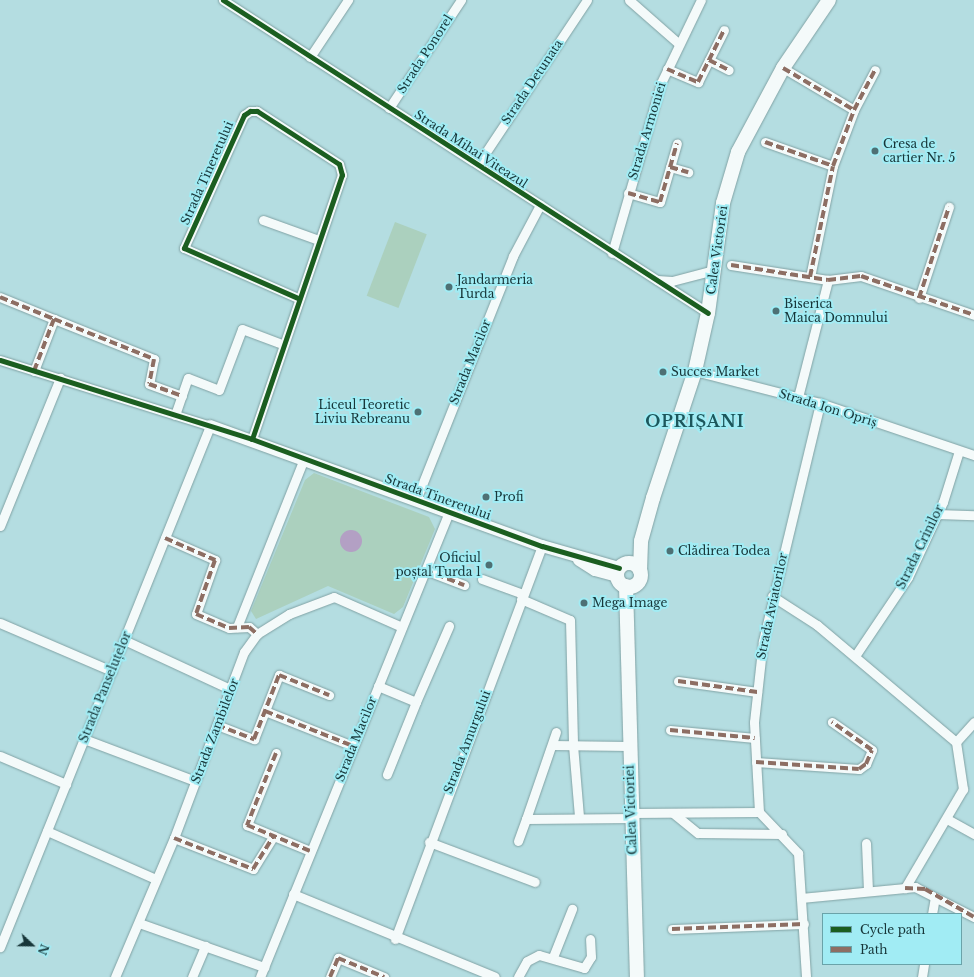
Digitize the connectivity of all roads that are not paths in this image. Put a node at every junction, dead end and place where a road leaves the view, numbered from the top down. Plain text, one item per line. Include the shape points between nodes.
1 (223, 0) edge
2 (348, 0) edge
3 (461, 0) edge
4 (587, 0) edge
5 (629, 0) edge
6 (701, 0) edge
7 (829, 0) edge
8 (724, 30) dead end
9 (678, 44) junction
10 (310, 57) junction
11 (709, 60) junction
12 (783, 68) junction
13 (667, 69) junction
14 (729, 70) dead end
15 (875, 70) dead end
16 (389, 108) junction
17 (854, 110) junction
18 (765, 142) dead end
19 (677, 143) dead end
20 (478, 164) junction
21 (833, 166) junction
22 (670, 167) junction
23 (688, 172) dead end
24 (628, 193) junction
25 (540, 205) junction
26 (949, 207) dead end
27 (263, 220) dead end
28 (319, 240) junction
29 (612, 253) junction
30 (731, 265) dead end
31 (714, 270) junction
32 (810, 277) junction
33 (828, 280) junction
34 (656, 281) junction
35 (0, 296) edge
36 (298, 298) junction
37 (919, 298) junction
38 (708, 313) junction
39 (974, 316) edge
40 (54, 319) junction
41 (282, 344) junction
42 (0, 360) edge
43 (34, 371) junction
44 (695, 371) junction
45 (60, 378) junction
46 (182, 396) junction
47 (798, 398) junction
48 (820, 403) junction
49 (175, 415) junction
50 (210, 426) junction
51 (252, 439) junction
52 (959, 451) junction
53 (974, 456) edge
54 (304, 459) junction
55 (416, 500) junction
56 (449, 512) junction
57 (937, 514) junction
58 (974, 515) edge
59 (0, 526) edge
60 (165, 538) junction
61 (542, 546) junction
62 (425, 570) junction
63 (628, 574) junction
64 (482, 579) dead end
65 (464, 585) dead end
66 (772, 596) junction
67 (522, 597) junction
68 (0, 623) edge
69 (449, 626) dead end
70 (237, 627) junction
71 (402, 627) junction
72 (257, 634) junction
73 (124, 640) junction
74 (854, 656) junction
75 (112, 670) junction
76 (678, 681) dead end
77 (378, 686) junction
78 (230, 689) junction
79 (757, 692) junction
80 (329, 695) dead end
81 (416, 702) junction
82 (265, 711) junction
83 (832, 722) dead end
84 (974, 722) edge
85 (217, 725) junction
86 (670, 730) dead end
87 (556, 732) dead end
88 (755, 738) junction
89 (84, 739) junction
90 (956, 742) junction
91 (552, 744) junction
92 (573, 745) junction
93 (353, 746) junction
94 (628, 746) junction
95 (276, 753) dead end
96 (0, 756) edge
97 (756, 762) junction
98 (387, 774) dead end
99 (195, 781) junction
100 (66, 784) junction
101 (759, 812) junction
102 (673, 813) junction
103 (632, 816) junction
104 (579, 817) junction
105 (526, 819) junction
106 (947, 819) junction
107 (47, 831) junction
108 (782, 834) junction
109 (974, 834) edge
110 (274, 836) junction
111 (174, 838) junction
112 (429, 842) junction
113 (518, 842) dead end
114 (866, 843) dead end
115 (310, 851) junction
116 (156, 879) junction
117 (535, 882) dead end
118 (905, 888) junction
119 (868, 891) junction
120 (293, 894) junction
121 (935, 897) junction
122 (801, 898) junction
123 (572, 909) dead end
124 (932, 913) edge
125 (974, 917) edge
126 (139, 923) junction
127 (804, 924) junction
128 (672, 929) dead end
129 (395, 938) junction
130 (590, 939) dead end
131 (205, 946) junction
132 (0, 947) edge
133 (553, 957) junction
134 (924, 965) edge
135 (264, 967) junction
136 (115, 977) edge
137 (192, 977) edge
138 (260, 977) edge
139 (330, 977) edge
140 (384, 977) edge
141 (495, 977) edge
142 (518, 977) edge
143 (637, 977) edge
144 (806, 977) edge
145 (922, 977) edge

1 - 10 street, Strada Mihai Viteazul
2 - 10 street
3 - 16 street, Strada Ponorel
4 - 20 street, Strada Detunata
5 - 9 street
6 - 9 street, Strada Armoniei
7 - 12 main road, Calea Victoriei
8 - 11 street, Strada Armoniei
9 - 13 street, Strada Armoniei
10 - 16 street, Strada Mihai Viteazul
11 - 13 street, Strada Armoniei via 698,82
11 - 14 street
12 - 17 street
12 - 31 main road, Calea Victoriei via 738,152 724,203
13 - 24 street, Strada Armoniei
15 - 17 street
16 - 20 street, Strada Mihai Viteazul
17 - 21 street
18 - 21 street
19 - 22 street, Strada Armoniei
20 - 25 street, Strada Mihai Viteazul
21 - 32 street
22 - 23 street
22 - 24 street, Strada Armoniei via 660,202
24 - 29 street, Strada Armoniei
25 - 29 street, Strada Mihai Viteazul
25 - 55 street, Strada Macilor via 512,256
26 - 37 street
27 - 28 street
28 - 36 street, Strada Tineretului
28 - 36 street, Strada Tineretului via 342,168 257,111 250,111 241,122 184,248
29 - 34 street, Strada Mihai Viteazul
30 - 32 street
31 - 34 street
31 - 38 main road, Calea Victoriei
32 - 33 street
33 - 37 street via 861,276
33 - 47 street
34 - 38 street, Strada Mihai Viteazul
35 - 40 street
36 - 41 street, Strada Tineretului
37 - 39 street
38 - 44 main road, Calea Victoriei
40 - 43 street
40 - 46 street via 154,358 149,384
41 - 46 street via 242,329 219,390 188,378
41 - 51 street, Strada Tineretului
42 - 43 street, Strada Tineretului
43 - 45 street, Strada Tineretului
44 - 47 street, Strada Ion Opriș
44 - 63 main road, Calea Victoriei via 641,541
45 - 49 street, Strada Tineretului
45 - 59 street
46 - 49 street
47 - 48 street, Strada Ion Opriș
48 - 52 street, Strada Ion Opriș
48 - 66 street, Strada Aviatorilor
49 - 50 street, Strada Tineretului
50 - 51 street, Strada Tineretului
50 - 60 street, Strada Panseluțelor
51 - 54 street, Strada Tineretului
52 - 53 street, Strada Ion Opriș
52 - 57 street, Strada Crinilor
54 - 55 street, Strada Tineretului
54 - 70 street
55 - 56 street, Strada Tineretului
56 - 61 street, Strada Tineretului
56 - 62 street, Strada Macilor
57 - 58 street
57 - 74 street, Strada Crinilor via 908,577
60 - 70 street via 215,560 196,614
60 - 73 street, Strada Panseluțelor
61 - 63 street, Strada Tineretului
61 - 67 street, Strada Amurgului
62 - 65 street
62 - 71 street, Strada Macilor
63 - 94 main road, Calea Victoriei
64 - 67 street
66 - 74 street via 817,624
66 - 79 street, Strada Aviatorilor
67 - 92 street via 570,620
67 - 112 street, Strada Amurgului
68 - 75 street
69 - 81 street
70 - 72 street via 249,627
71 - 72 street, Strada Zambilelor via 334,597 289,614
71 - 77 street, Strada Macilor
72 - 78 street, Strada Zambilelor via 244,652
73 - 75 street, Strada Panseluțelor
73 - 78 street
74 - 90 street
75 - 89 street, Strada Panseluțelor
76 - 79 street
77 - 81 street
77 - 93 street, Strada Macilor
78 - 85 street, Strada Zambilelor
79 - 88 street, Strada Aviatorilor
80 - 82 street via 279,675
81 - 98 street
82 - 85 street via 254,739
82 - 93 street
83 - 97 street via 872,750 866,764 859,769
84 - 90 street
85 - 99 street, Strada Zambilelor
86 - 88 street
87 - 91 street
88 - 97 street, Strada Aviatorilor
89 - 99 street
89 - 100 street, Strada Panseluțelor
90 - 106 street via 963,789
91 - 92 street
91 - 105 street
92 - 94 street
92 - 104 street
93 - 115 street, Strada Macilor
94 - 103 main road, Calea Victoriei
95 - 110 street via 247,825
96 - 100 street
97 - 101 street, Strada Aviatorilor
99 - 111 street, Strada Zambilelor
100 - 107 street, Strada Panseluțelor
101 - 102 street
101 - 108 street
102 - 103 street
102 - 108 street via 698,833
103 - 104 street
103 - 143 main road, Calea Victoriei
104 - 105 street
105 - 113 street
106 - 109 street
106 - 118 street
107 - 116 street
107 - 132 street, Strada Panseluțelor
108 - 122 street via 798,853
110 - 111 street via 253,870
110 - 115 street
111 - 116 street, Strada Zambilelor
112 - 117 street
112 - 129 street, Strada Amurgului
114 - 119 street
115 - 120 street, Strada Macilor
116 - 126 street, Strada Zambilelor
118 - 119 street
118 - 121 street via 925,890
119 - 122 street
120 - 129 street
120 - 135 street, Strada Macilor
121 - 124 street
121 - 125 street
122 - 127 street
123 - 133 street
126 - 131 street
126 - 136 street, Strada Zambilelor
127 - 128 street
127 - 144 street
129 - 141 street
130 - 133 street via 591,957 584,968
131 - 135 street
131 - 137 street
133 - 142 street via 539,955 527,962
134 - 145 street
135 - 138 street, Strada Macilor
139 - 140 street via 338,958

